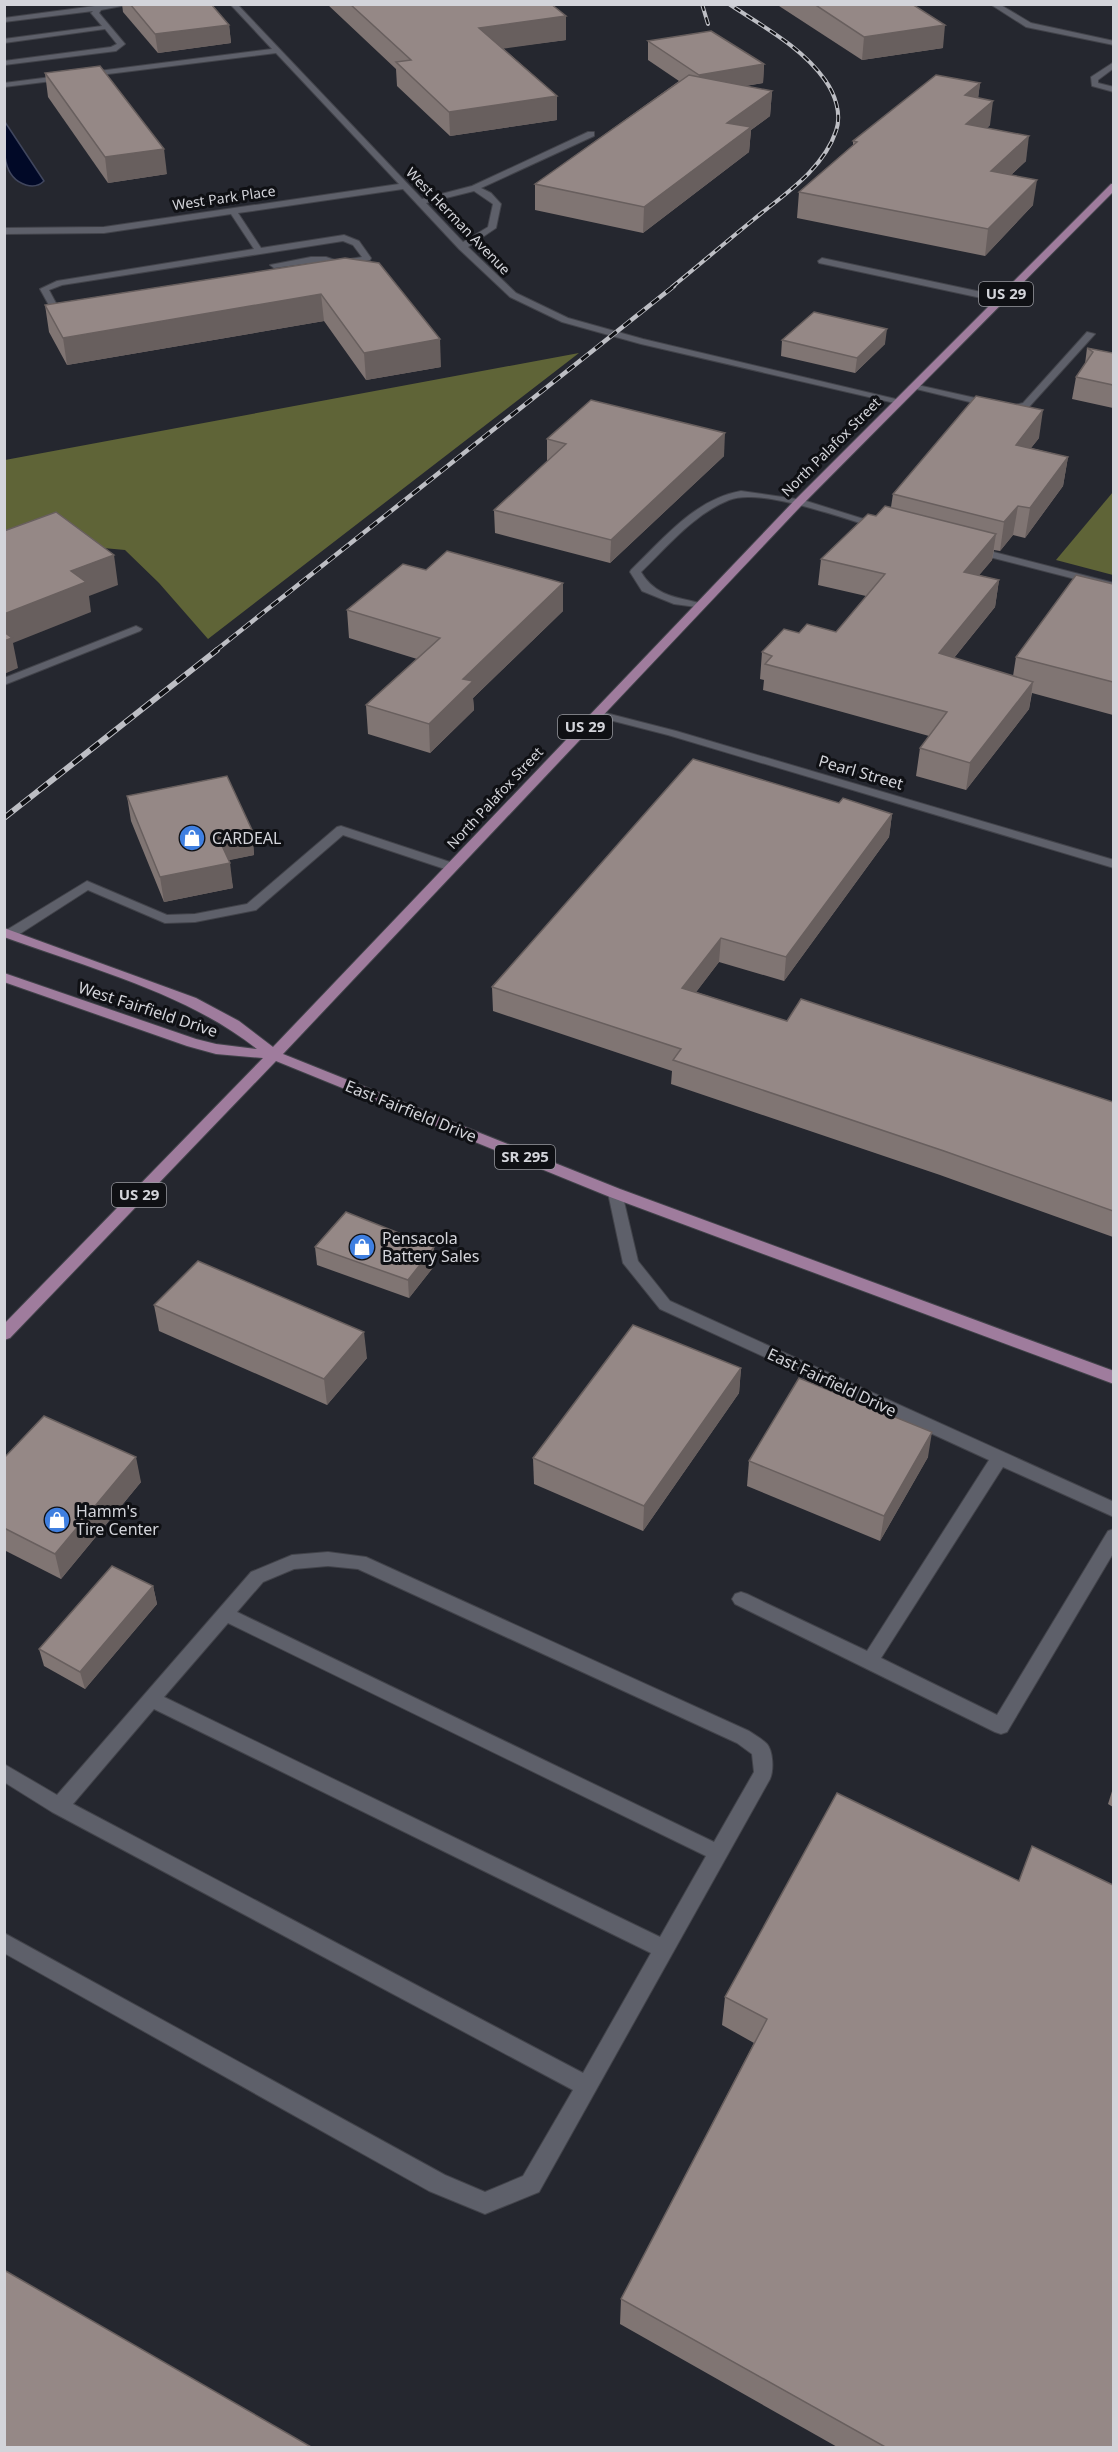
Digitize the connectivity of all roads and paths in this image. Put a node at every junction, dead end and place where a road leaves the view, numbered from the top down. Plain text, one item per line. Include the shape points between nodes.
1 (129, 4) edge
2 (244, 4) edge
3 (993, 4) edge
4 (233, 5) edge
5 (99, 8) junction
6 (4, 20) edge
7 (107, 27) junction
8 (4, 41) edge
9 (1113, 43) edge
10 (277, 51) junction
11 (4, 63) edge
12 (1113, 64) edge
13 (4, 85) edge
14 (1113, 90) edge
15 (591, 134) dead end
16 (404, 186) junction
17 (1113, 186) edge
18 (475, 188) junction
19 (419, 202) junction
20 (233, 211) junction
21 (4, 231) edge
22 (48, 232) junction
23 (4, 238) edge
24 (462, 247) junction
25 (259, 251) junction
26 (822, 261) dead end
27 (274, 265) junction
28 (272, 277) edge
29 (1000, 299) junction
30 (80, 308) edge
31 (1090, 334) dead end
32 (913, 387) junction
33 (899, 401) junction
34 (797, 504) junction
35 (888, 527) edge
36 (968, 548) edge
37 (1113, 586) edge
38 (700, 606) junction
39 (136, 629) dead end
40 (4, 682) edge
41 (598, 714) junction
42 (1113, 864) edge
43 (452, 867) junction
44 (7, 933) edge
45 (4, 977) edge
46 (274, 1055) junction
47 (615, 1193) junction
48 (4, 1334) edge
49 (1113, 1378) edge
50 (999, 1459) junction
51 (1113, 1510) edge
52 (1113, 1536) edge
53 (741, 1599) dead end
54 (225, 1614) junction
55 (870, 1661) junction
56 (150, 1700) junction
57 (4, 1772) edge
58 (59, 1806) junction
59 (718, 1853) junction
60 (4, 1942) edge
61 (664, 1949) junction
62 (587, 2086) junction

1 - 5 street
2 - 4 street
3 - 9 street via 1029,25
4 - 10 street, West Herman Avenue
5 - 6 street
5 - 7 street via 95,13
7 - 8 street
7 - 11 street via 121,44
10 - 13 street
10 - 16 street, West Herman Avenue
12 - 14 street via 1094,79 1095,84
15 - 18 street
16 - 19 street, West Herman Avenue
16 - 20 street, West Park Place
17 - 29 main road, North Palafox Street / US 29
18 - 19 street
18 - 24 street via 497,204 492,228
19 - 24 street, West Herman Avenue
20 - 22 street, West Park Place via 104,230
20 - 25 street
21 - 22 street, West Park Place
22 - 23 street, West Park Place
24 - 33 street, West Herman Avenue via 513,295 566,320
25 - 27 street
25 - 27 street via 344,238 356,243 367,258 338,268 326,260
25 - 30 street via 44,289 54,307
26 - 29 street
27 - 28 street via 269,271
29 - 32 main road, North Palafox Street / US 29
31 - 32 street via 1026,405 1011,409
32 - 33 main road, North Palafox Street / US 29
33 - 34 main road, North Palafox Street / US 29
34 - 35 street
34 - 38 main road, North Palafox Street / US 29
34 - 38 street via 754,493 730,495 704,508 635,572 646,589
36 - 37 street
38 - 41 main road, North Palafox Street / US 29
39 - 40 street
41 - 42 street, Pearl Street
41 - 43 main road, North Palafox Street / US 29
43 - 44 street via 341,830 251,907 195,918 165,919 87,885
43 - 46 main road, North Palafox Street / US 29
44 - 46 main road, West Fairfield Drive / SR 295 via 192,1001 234,1024
45 - 46 main road, West Fairfield Drive / SR 295 via 192,1043
46 - 47 main road, East Fairfield Drive / SR 295
46 - 48 main road, North Palafox Street / US 29
47 - 49 main road, East Fairfield Drive / SR 295
47 - 50 street, East Fairfield Drive via 631,1263 665,1305
50 - 51 street, East Fairfield Drive
50 - 55 street
52 - 55 street via 1001,1725
53 - 55 street
54 - 56 street
54 - 59 street
54 - 59 street via 256,1577 292,1562 360,1562 743,1737 761,1750 763,1773
56 - 58 street
56 - 61 street
57 - 58 street
58 - 62 street
59 - 61 street
60 - 62 street via 437,2183 484,2203 531,2184
61 - 62 street

